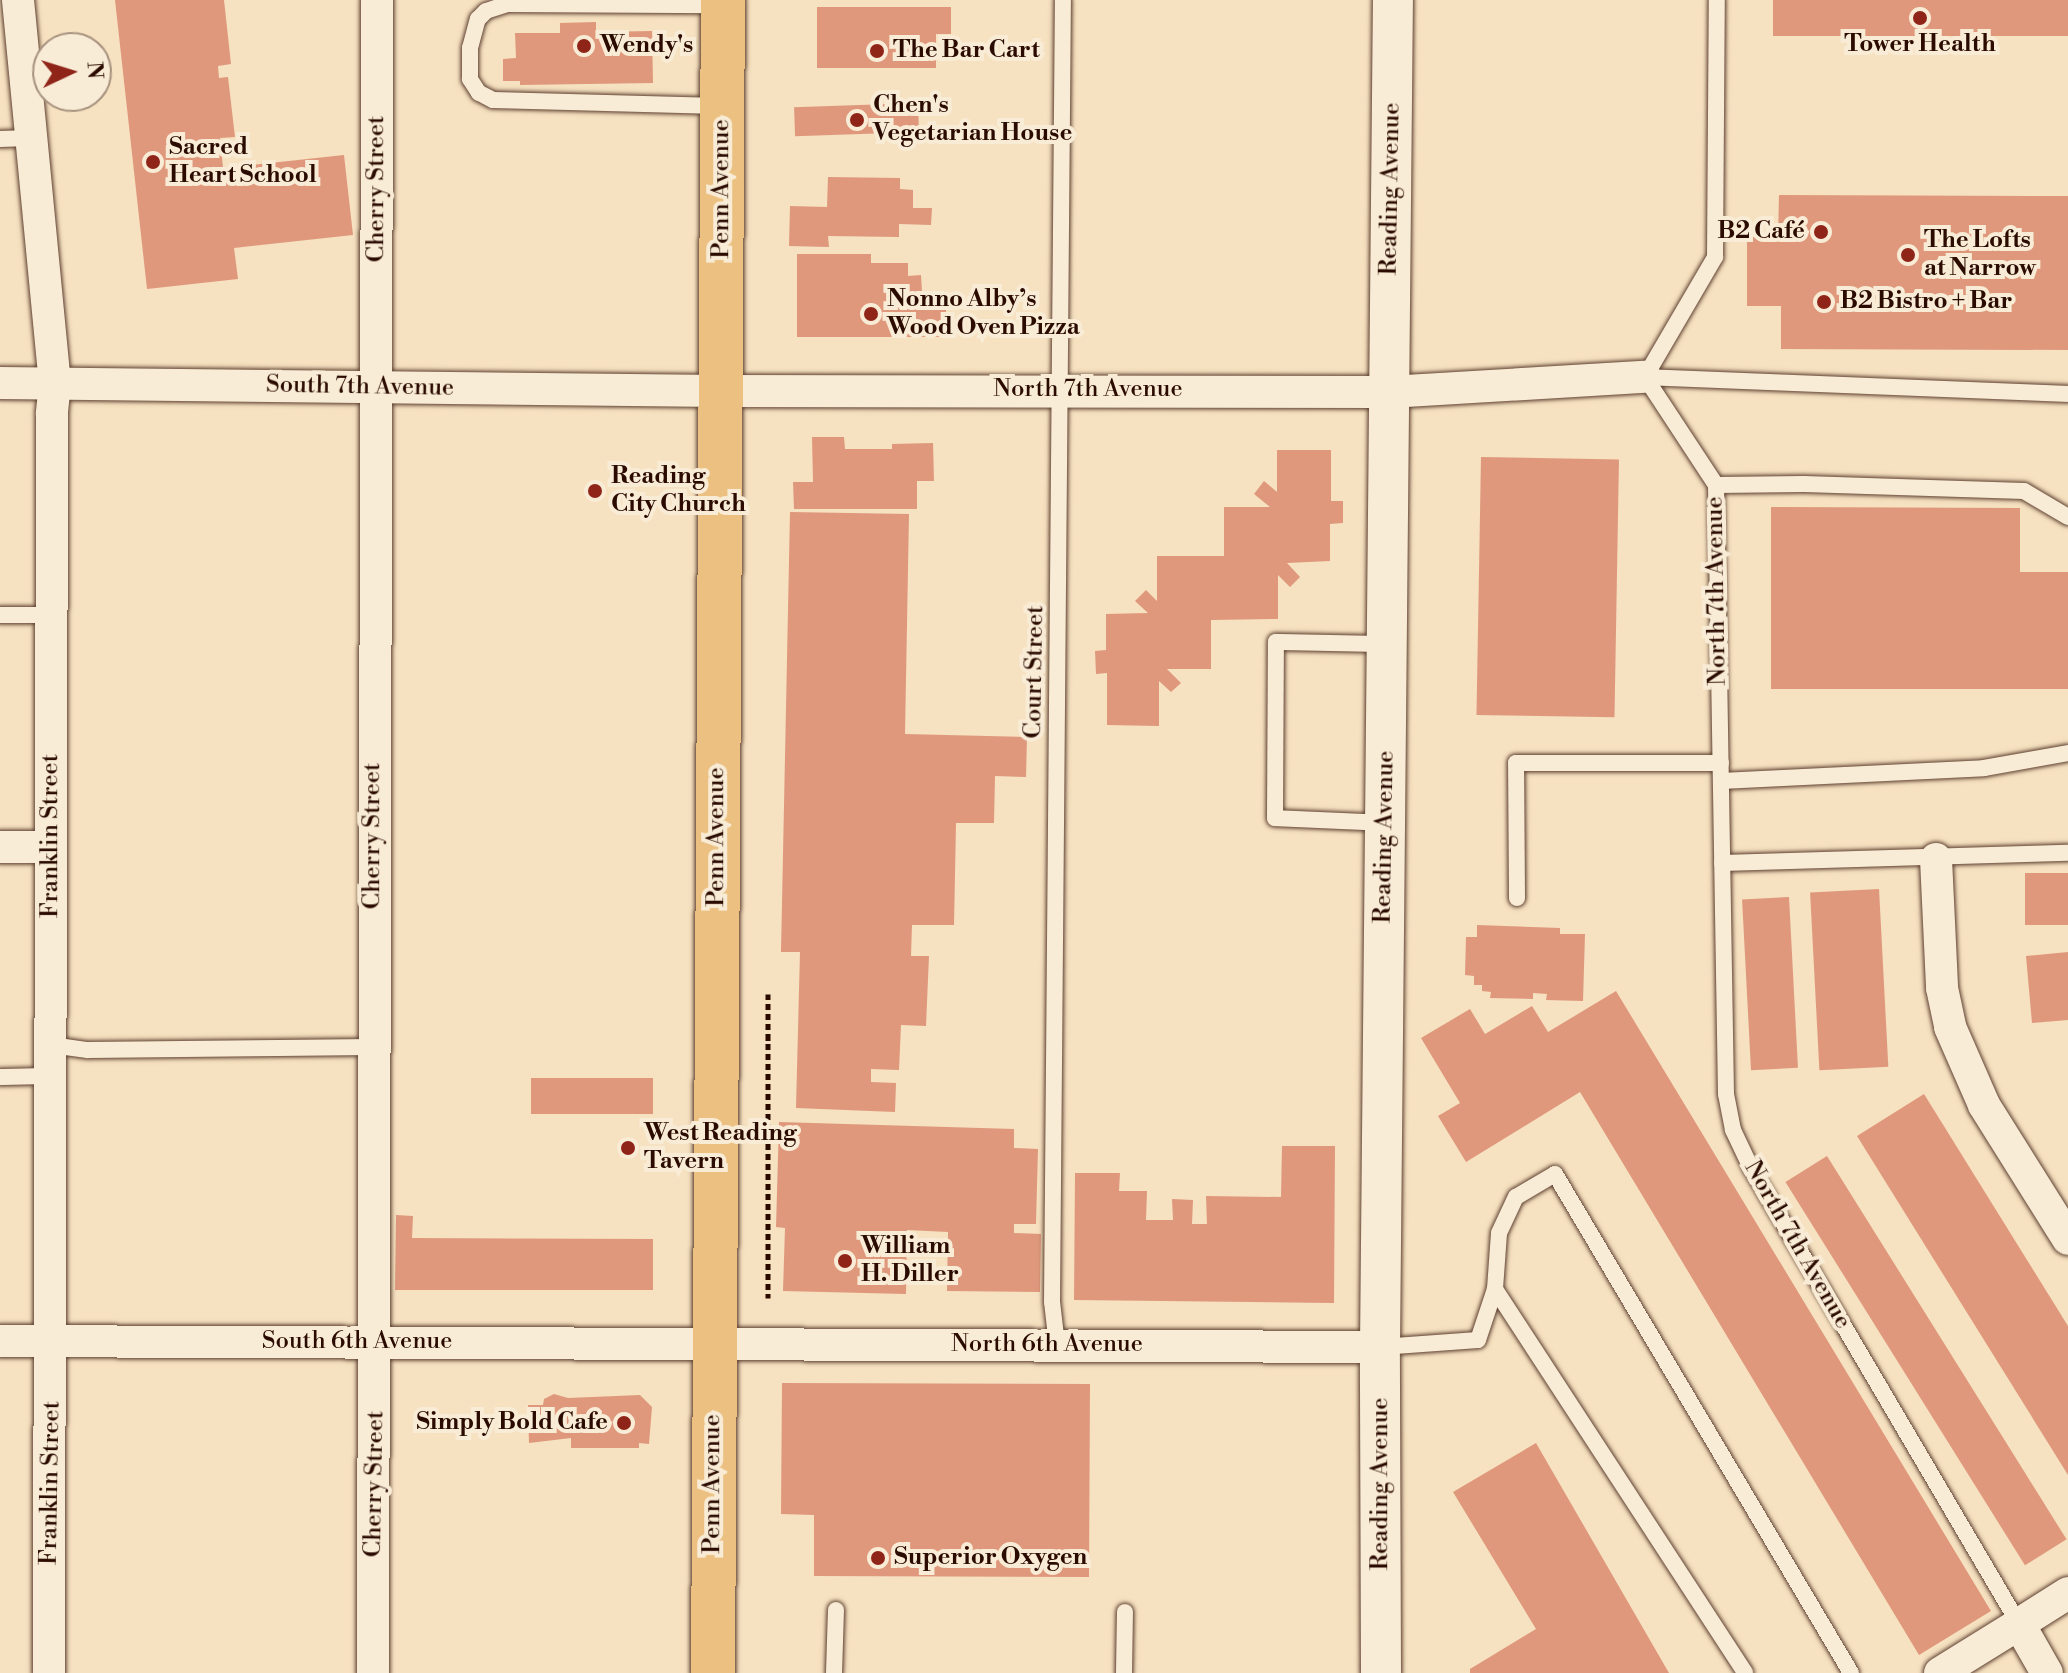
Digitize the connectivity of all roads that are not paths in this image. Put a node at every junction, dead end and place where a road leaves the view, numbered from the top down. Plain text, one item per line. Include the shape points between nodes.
1 (18, 0) edge
2 (377, 0) edge
3 (1063, 0) edge
4 (1393, 0) edge
5 (1717, 0) edge
6 (723, 2) edge
7 (723, 105) junction
8 (15, 139) edge
9 (1645, 377) junction
10 (0, 383) edge
11 (55, 383) junction
12 (377, 388) junction
13 (1061, 390) junction
14 (721, 391) junction
15 (1389, 392) junction
16 (2068, 394) edge
17 (1716, 485) junction
18 (2068, 517) edge
19 (0, 615) edge
20 (52, 615) junction
21 (1387, 644) junction
22 (2068, 753) edge
23 (1721, 763) junction
24 (1721, 781) junction
25 (1385, 823) junction
26 (0, 847) edge
27 (51, 847) junction
28 (2068, 853) edge
29 (1936, 859) junction
30 (1722, 863) junction
31 (1517, 898) dead end
32 (372, 1047) junction
33 (50, 1061) junction
34 (0, 1077) edge
35 (2068, 1239) edge
36 (1495, 1289) junction
37 (0, 1341) edge
38 (376, 1341) junction
39 (52, 1342) junction
40 (714, 1345) junction
41 (1057, 1345) junction
42 (1380, 1347) junction
43 (2068, 1593) edge
44 (836, 1610) dead end
45 (1125, 1612) dead end
46 (2019, 1624) junction
47 (49, 1673) edge
48 (373, 1673) edge
49 (713, 1673) edge
50 (834, 1673) edge
51 (1124, 1673) edge
52 (1381, 1673) edge
53 (1745, 1673) edge
54 (1851, 1673) edge
55 (1940, 1673) edge
56 (2047, 1673) edge

1 - 8 street, Franklin Street
2 - 12 street, Cherry Street
3 - 13 lane, Court Street
4 - 15 street, Reading Avenue
5 - 9 lane via 1715,257
6 - 7 main road, Penn Avenue
6 - 7 lane via 507,4 478,19 470,48 470,79 479,93 493,100
7 - 14 main road, Penn Avenue
8 - 11 street, Franklin Street
9 - 15 street, North 7th Avenue
9 - 16 lane
9 - 17 lane, North 7th Avenue
10 - 11 street, South 7th Avenue
11 - 12 street, South 7th Avenue
11 - 20 street, Franklin Street
12 - 14 street, South 7th Avenue
12 - 32 street, Cherry Street
13 - 14 street, North 7th Avenue
13 - 15 street, North 7th Avenue
13 - 41 lane, Court Street via 1052,1302
14 - 40 main road, Penn Avenue
15 - 21 street, Reading Avenue
17 - 18 lane via 2024,491
17 - 23 lane, North 7th Avenue
19 - 20 lane
20 - 27 street, Franklin Street
21 - 25 street, Reading Avenue
21 - 25 lane via 1276,642 1275,818
22 - 24 lane via 1984,768
23 - 24 lane, North 7th Avenue
23 - 31 lane via 1516,763
24 - 30 lane, North 7th Avenue
25 - 42 street, Reading Avenue
26 - 27 street
27 - 33 street, Franklin Street
28 - 29 lane
29 - 30 lane
29 - 35 street via 1942,988 1950,1027 1984,1105
30 - 46 lane, North 7th Avenue via 1726,1094 1733,1130
32 - 33 lane via 88,1050
32 - 38 street, Cherry Street
33 - 34 lane
33 - 39 street, Franklin Street
36 - 42 lane via 1478,1340
36 - 53 lane
36 - 54 lane via 1499,1233 1516,1197 1555,1174
37 - 39 street, South 6th Avenue
38 - 39 street, South 6th Avenue
38 - 40 street, South 6th Avenue
38 - 48 street, Cherry Street
39 - 47 street, Franklin Street
40 - 41 street, North 6th Avenue
40 - 49 main road, Penn Avenue
41 - 42 street, North 6th Avenue
42 - 52 street, Reading Avenue
43 - 46 street
44 - 50 lane
45 - 51 lane
46 - 55 street
46 - 56 street

